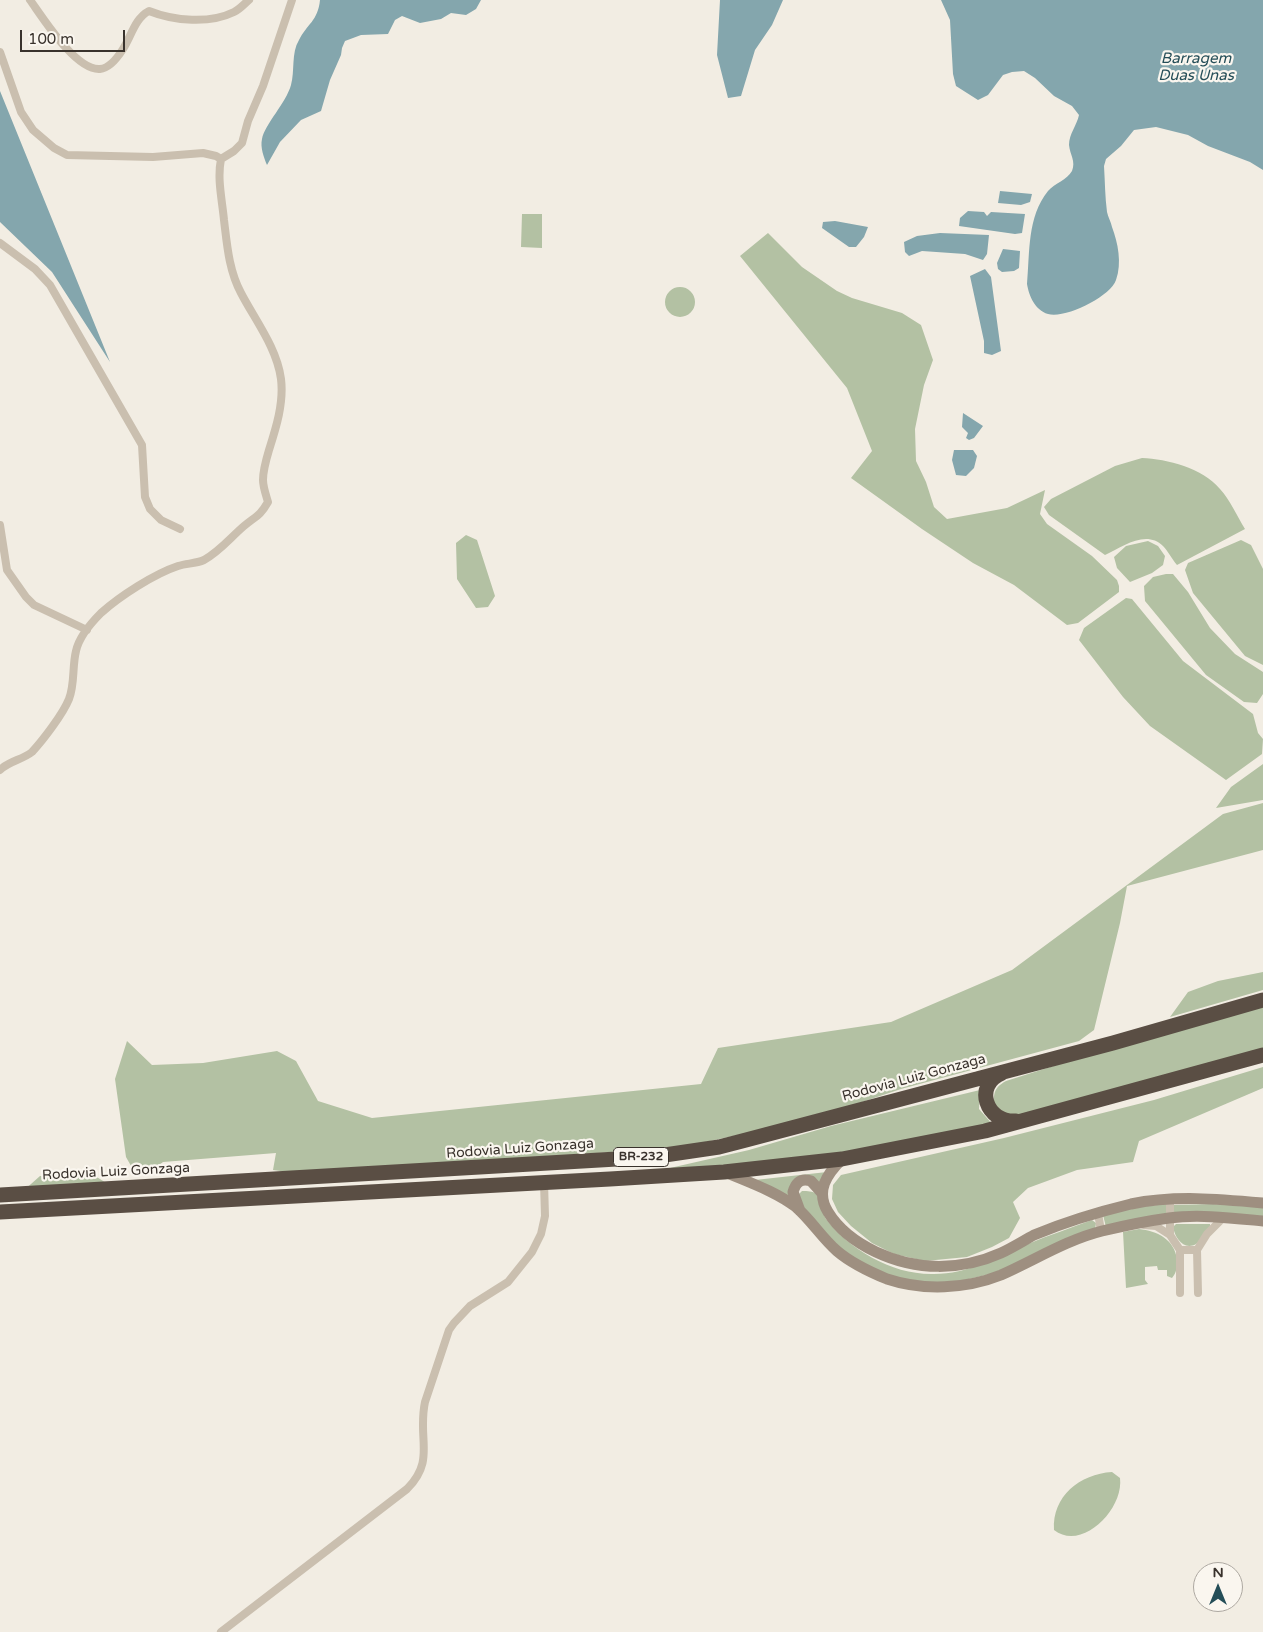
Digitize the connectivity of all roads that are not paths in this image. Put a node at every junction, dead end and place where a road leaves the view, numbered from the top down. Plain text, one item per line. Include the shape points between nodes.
1 (30, 0) edge
2 (249, 0) edge
3 (292, 0) edge
4 (0, 52) edge
5 (221, 159) junction
6 (0, 243) edge
7 (0, 525) edge
8 (180, 528) dead end
9 (87, 630) junction
10 (2, 765) edge
11 (1263, 1000) edge
12 (1263, 1055) edge
13 (1015, 1068) junction
14 (1027, 1120) junction
15 (842, 1159) junction
16 (724, 1172) junction
17 (544, 1182) junction
18 (821, 1192) junction
19 (0, 1195) edge
20 (1170, 1199) junction
21 (1263, 1203) edge
22 (0, 1212) edge
23 (801, 1212) junction
24 (1098, 1213) junction
25 (1170, 1218) junction
26 (1223, 1218) junction
27 (1263, 1221) edge
28 (1138, 1224) junction
29 (1101, 1231) junction
30 (1170, 1236) junction
31 (1180, 1250) junction
32 (1197, 1250) junction
33 (1180, 1283) junction
34 (1197, 1283) junction
35 (1180, 1293) dead end
36 (1198, 1293) dead end
37 (222, 1632) edge

1 - 2 street via 80,62 90,68 102,69 116,58 149,11 170,17 204,20 236,11
3 - 5 street via 242,143
4 - 5 street via 21,112 33,130 54,148 68,154 153,157 203,152
5 - 9 street via 220,187 232,272 269,346 281,379 278,421 263,480 268,502 259,515 225,546 196,563 152,578 104,611
6 - 8 street via 35,268 50,285 140,440 145,497 150,509 161,520
7 - 9 street via 7,570 26,597 34,605
9 - 10 street via 76,650 73,685 65,706 32,752
11 - 13 highway, Rodovia Luiz Gonzaga / BR-232
12 - 14 highway, BR-232
13 - 14 highway via 991,1080 987,1087 987,1103 1003,1120
13 - 19 highway, Rodovia Luiz Gonzaga / BR-232 via 719,1147 688,1152
14 - 15 highway, BR-232
15 - 16 highway, BR-232
15 - 18 main road via 824,1182
16 - 17 highway, BR-232
16 - 23 main road via 773,1193
17 - 22 highway, BR-232
17 - 37 street via 545,1216 532,1252 508,1282 462,1313 449,1330 422,1415 424,1464 416,1480
18 - 23 main road via 812,1181 797,1182 793,1192
18 - 24 main road via 830,1216 863,1246 890,1258 930,1266 950,1267 987,1259 1033,1236
20 - 21 main road
20 - 24 main road
20 - 25 street
23 - 29 main road via 837,1251 859,1266 887,1279 942,1287 972,1284 1000,1275
24 - 29 street
25 - 26 main road
25 - 28 main road
25 - 30 street
26 - 27 main road
26 - 32 street
28 - 29 main road
28 - 30 street via 1156,1226
30 - 31 street
31 - 32 street
31 - 33 street
32 - 34 street
33 - 34 street via 1189,1280
33 - 35 street
34 - 36 street

